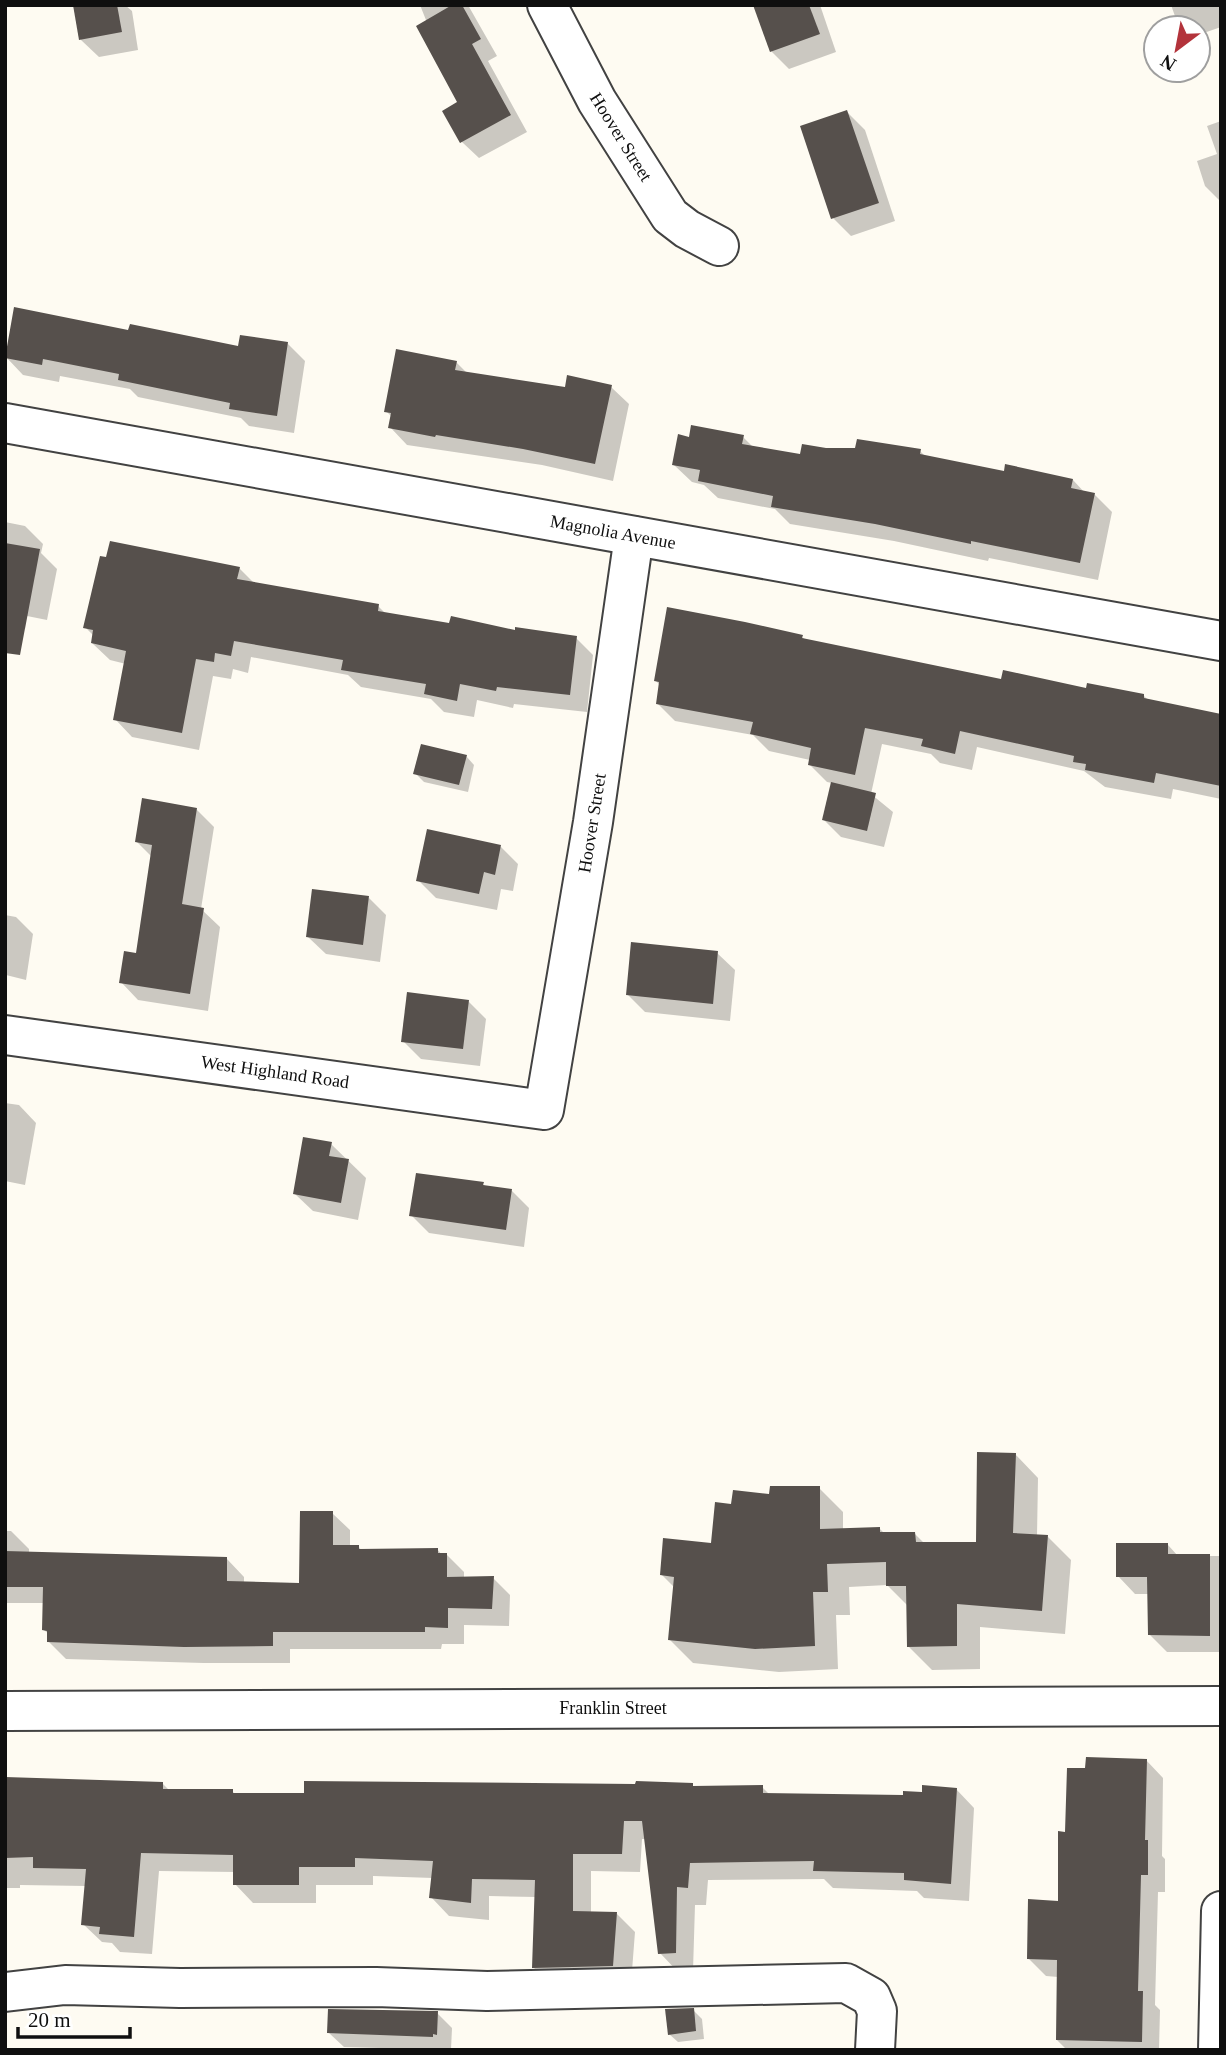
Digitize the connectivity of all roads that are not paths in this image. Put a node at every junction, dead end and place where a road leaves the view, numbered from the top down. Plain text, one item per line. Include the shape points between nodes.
1 (547, 5) edge
2 (719, 246) dead end
3 (5, 423) edge
4 (634, 536) junction
5 (1221, 641) edge
6 (5, 1035) edge
7 (544, 1110) joint
8 (1221, 1706) edge
9 (5, 1711) edge
10 (1221, 1911) edge
11 (5, 1992) edge
12 (875, 2050) edge
13 (1218, 2050) edge

1 - 2 street, Hoover Street via 597,101 670,216
3 - 4 street, Magnolia Avenue
4 - 5 street, Magnolia Avenue
4 - 7 street, Hoover Street via 593,822
6 - 7 street, West Highland Road
8 - 9 street, Franklin Street
10 - 13 street
11 - 12 street via 65,1985 487,1991 846,1983 871,1997 877,2011

